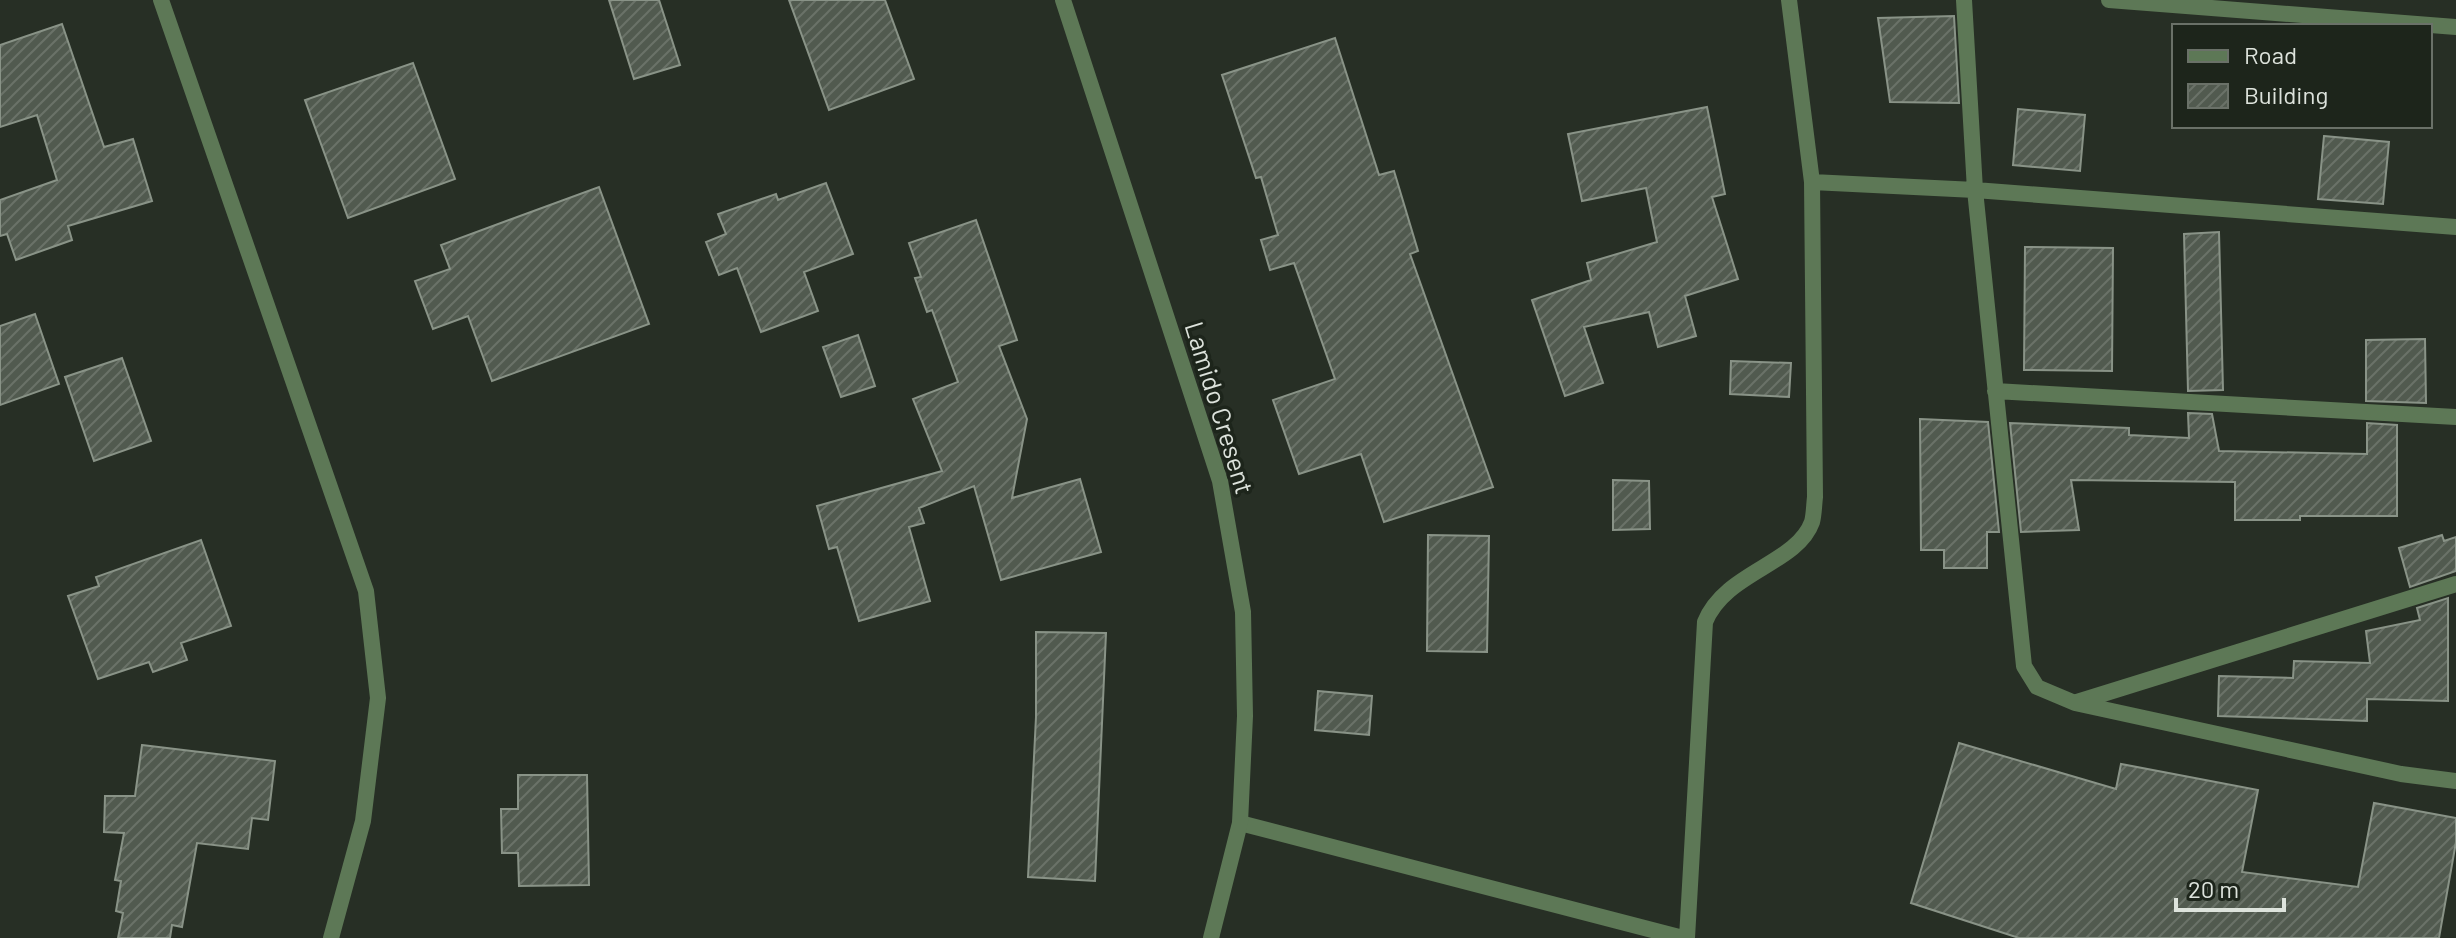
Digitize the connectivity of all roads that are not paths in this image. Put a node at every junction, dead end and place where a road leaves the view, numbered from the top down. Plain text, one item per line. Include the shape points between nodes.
1 (161, 0) edge
2 (1063, 0) edge
3 (1789, 0) edge
4 (1964, 0) edge
5 (2109, 0) edge
6 (2417, 24) edge
7 (2432, 25) edge
8 (2456, 27) edge
9 (1812, 182) junction
10 (1975, 190) junction
11 (2456, 227) edge
12 (1995, 391) junction
13 (2456, 417) edge
14 (2456, 584) edge
15 (2075, 703) junction
16 (2456, 781) edge
17 (1240, 823) junction
18 (331, 938) edge
19 (1211, 938) edge
20 (1685, 938) edge

1 - 18 street via 366,591 378,698 363,821
2 - 17 street, Lamido Cresent via 1220,481 1243,612
3 - 9 street
4 - 10 street
5 - 6 street
7 - 8 street
9 - 10 street
9 - 20 street via 1812,523 1799,542 1720,595 1705,622
10 - 11 street
10 - 12 street
12 - 13 street
12 - 15 street via 2024,666 2037,687
14 - 15 street
15 - 16 street via 2401,774
17 - 19 street, Lamido Cresent
17 - 20 street

